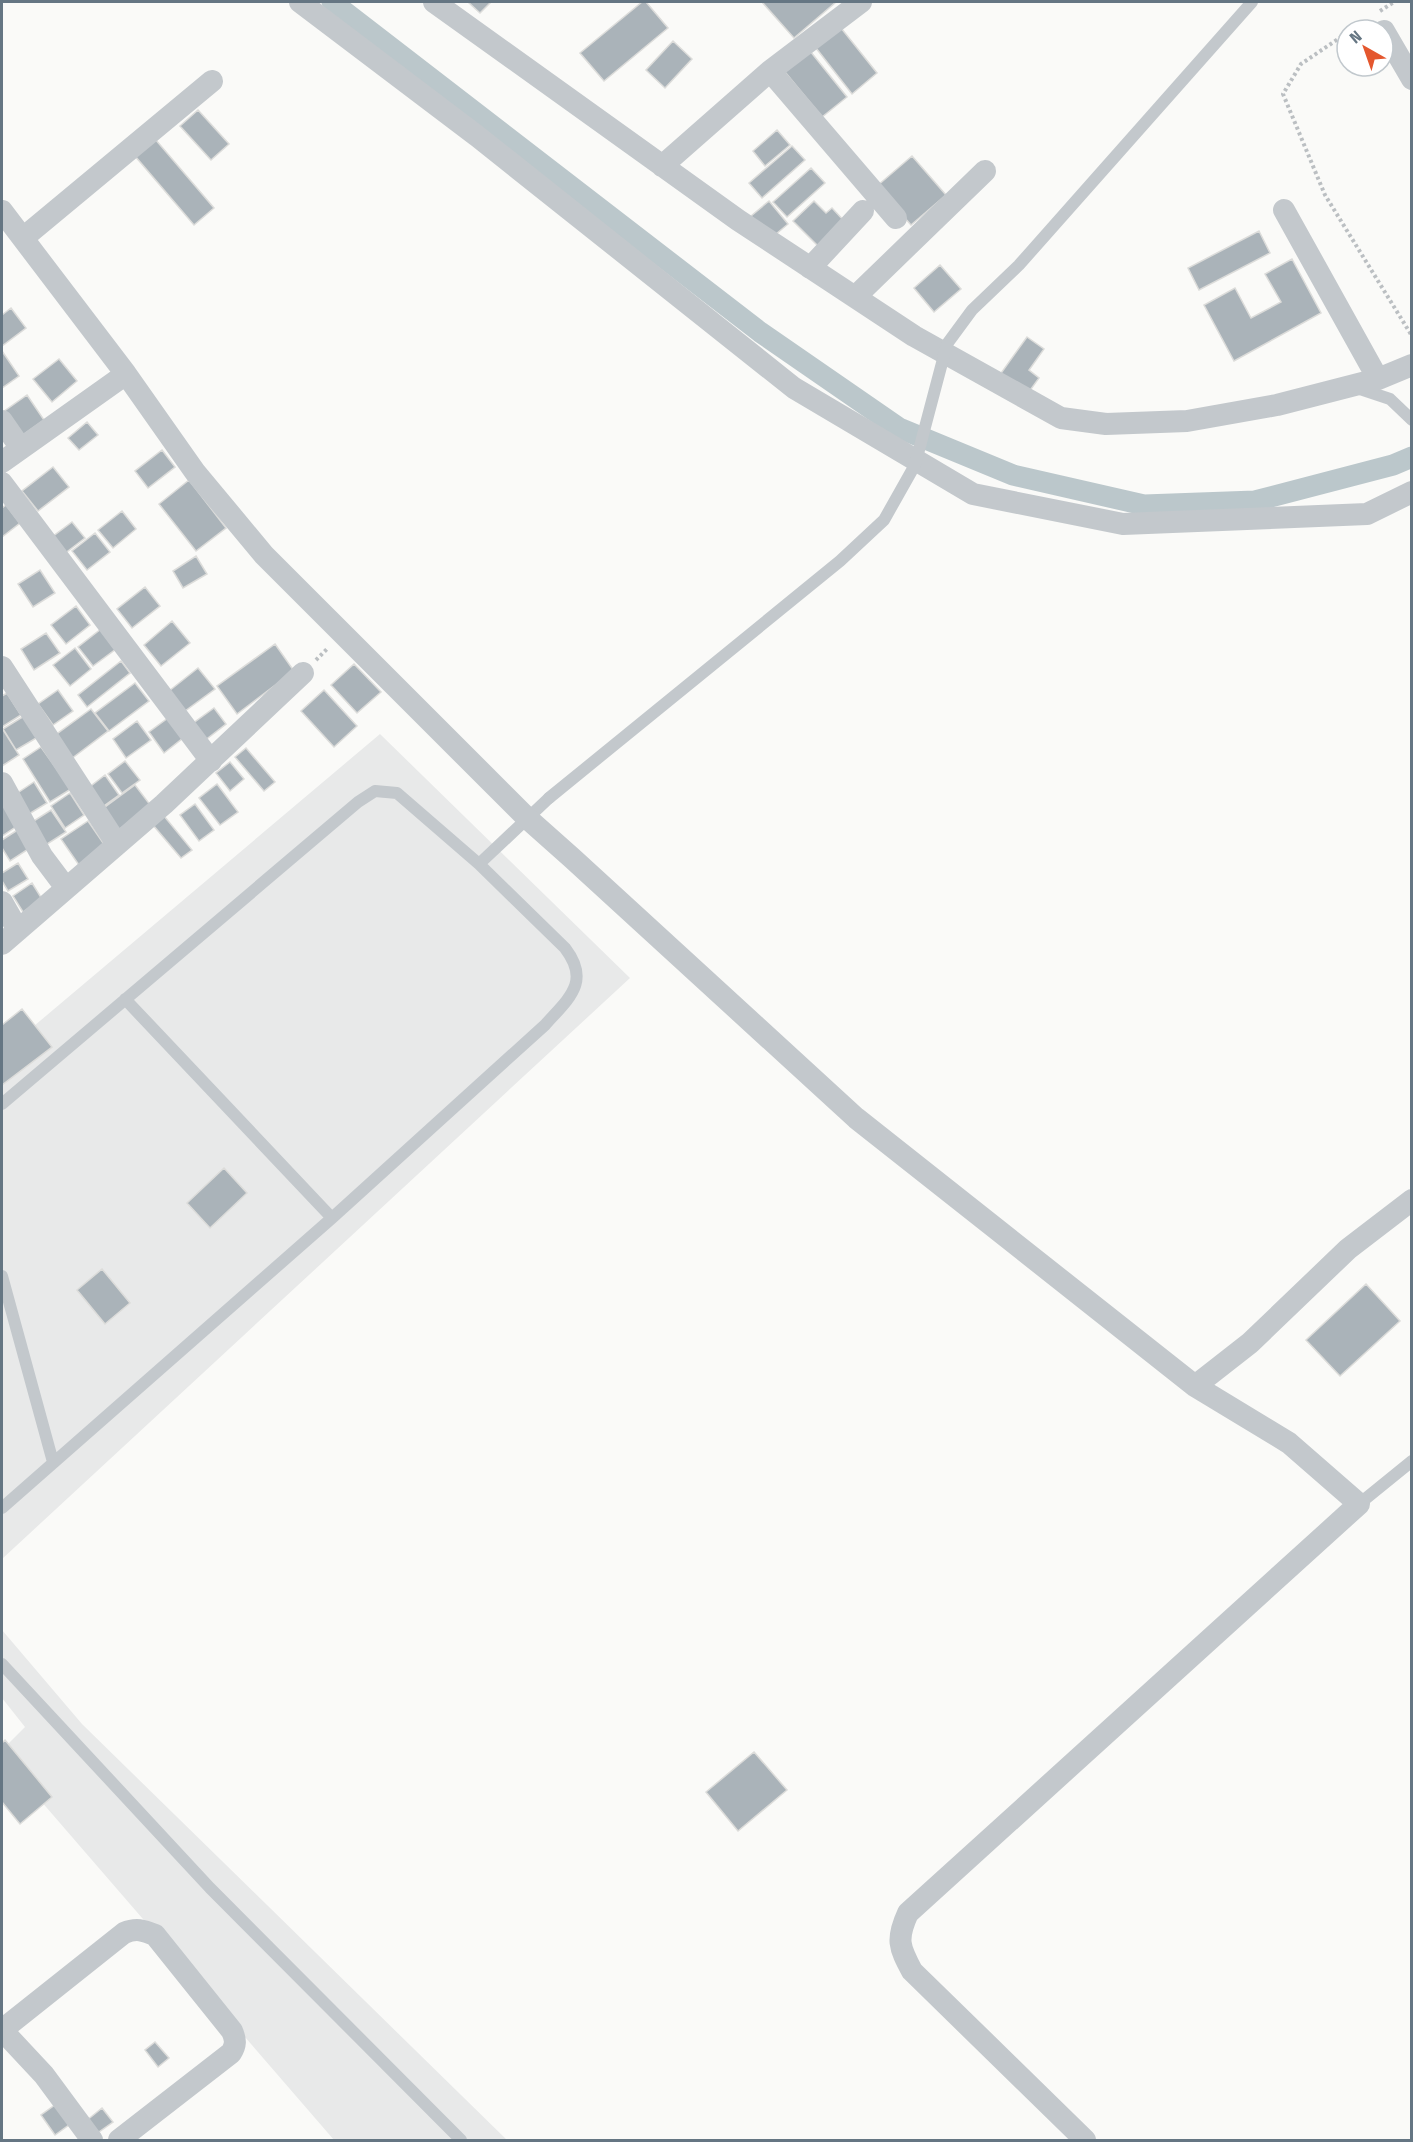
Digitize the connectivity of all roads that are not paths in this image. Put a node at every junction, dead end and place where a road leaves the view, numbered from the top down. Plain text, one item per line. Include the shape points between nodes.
1 (300, 2) edge
2 (434, 2) edge
3 (861, 2) edge
4 (1252, 2) edge
5 (1395, 50) edge
6 (770, 71) junction
7 (1412, 79) edge
8 (212, 81) dead end
9 (662, 166) junction
10 (985, 171) dead end
11 (1284, 210) dead end
12 (2, 211) edge
13 (863, 211) dead end
14 (896, 218) dead end
15 (23, 238) junction
16 (810, 268) junction
17 (855, 297) junction
18 (1412, 365) edge
19 (126, 374) junction
20 (1378, 379) junction
21 (1351, 386) junction
22 (1412, 420) edge
23 (2, 421) edge
24 (21, 447) junction
25 (2, 462) edge
26 (2, 483) edge
27 (1412, 492) edge
28 (2, 667) edge
29 (303, 673) road end
30 (211, 761) junction
31 (2, 783) edge
32 (527, 818) junction
33 (117, 844) junction
34 (478, 864) junction
35 (66, 888) junction
36 (2, 902) edge
37 (10, 937) edge
38 (125, 999) junction
39 (2, 1104) edge
40 (1412, 1200) edge
41 (332, 1218) junction
42 (2, 1276) edge
43 (1195, 1386) junction
44 (1412, 1461) edge
45 (53, 1462) junction
46 (1359, 1504) junction
47 (2, 1508) edge
48 (2, 1664) edge
49 (92, 2140) edge
50 (119, 2140) edge
51 (461, 2140) edge
52 (1085, 2140) edge

1 - 27 street via 477,136 794,388 973,494 1123,524 1367,514
2 - 9 street
3 - 6 street
4 - 32 lane, bridge via 1019,265 972,310 947,344 915,465 884,520 840,561
5 - 7 street
6 - 9 street
6 - 14 street
8 - 15 street
9 - 16 street
10 - 17 street
11 - 20 street
12 - 15 street
13 - 16 street
15 - 19 street
16 - 17 street
17 - 21 street via 914,336 1061,418 1106,424 1186,421 1277,405
18 - 20 street
19 - 24 street
19 - 32 street via 195,472 264,555
20 - 21 street
21 - 22 lane via 1390,399
23 - 24 street
24 - 25 street
26 - 30 street
28 - 33 street
29 - 30 street
30 - 33 street
31 - 35 street via 42,856
32 - 34 lane
32 - 43 street via 856,1118
33 - 35 street
34 - 38 lane via 397,793 375,791
34 - 41 lane via 575,961 578,979 573,993 545,1024
35 - 37 street
36 - 37 street
38 - 39 lane
38 - 41 lane
40 - 43 street via 1348,1249 1250,1343
41 - 45 lane
42 - 45 lane
43 - 46 street via 1289,1443
44 - 46 lane
45 - 47 lane
46 - 52 street via 908,1913 900,1931 900,1949 912,1971
48 - 51 lane via 210,1888
49 - 50 street via 44,2075 2,2031 124,1933 145,1930 155,1935 232,2031 235,2045 231,2053

